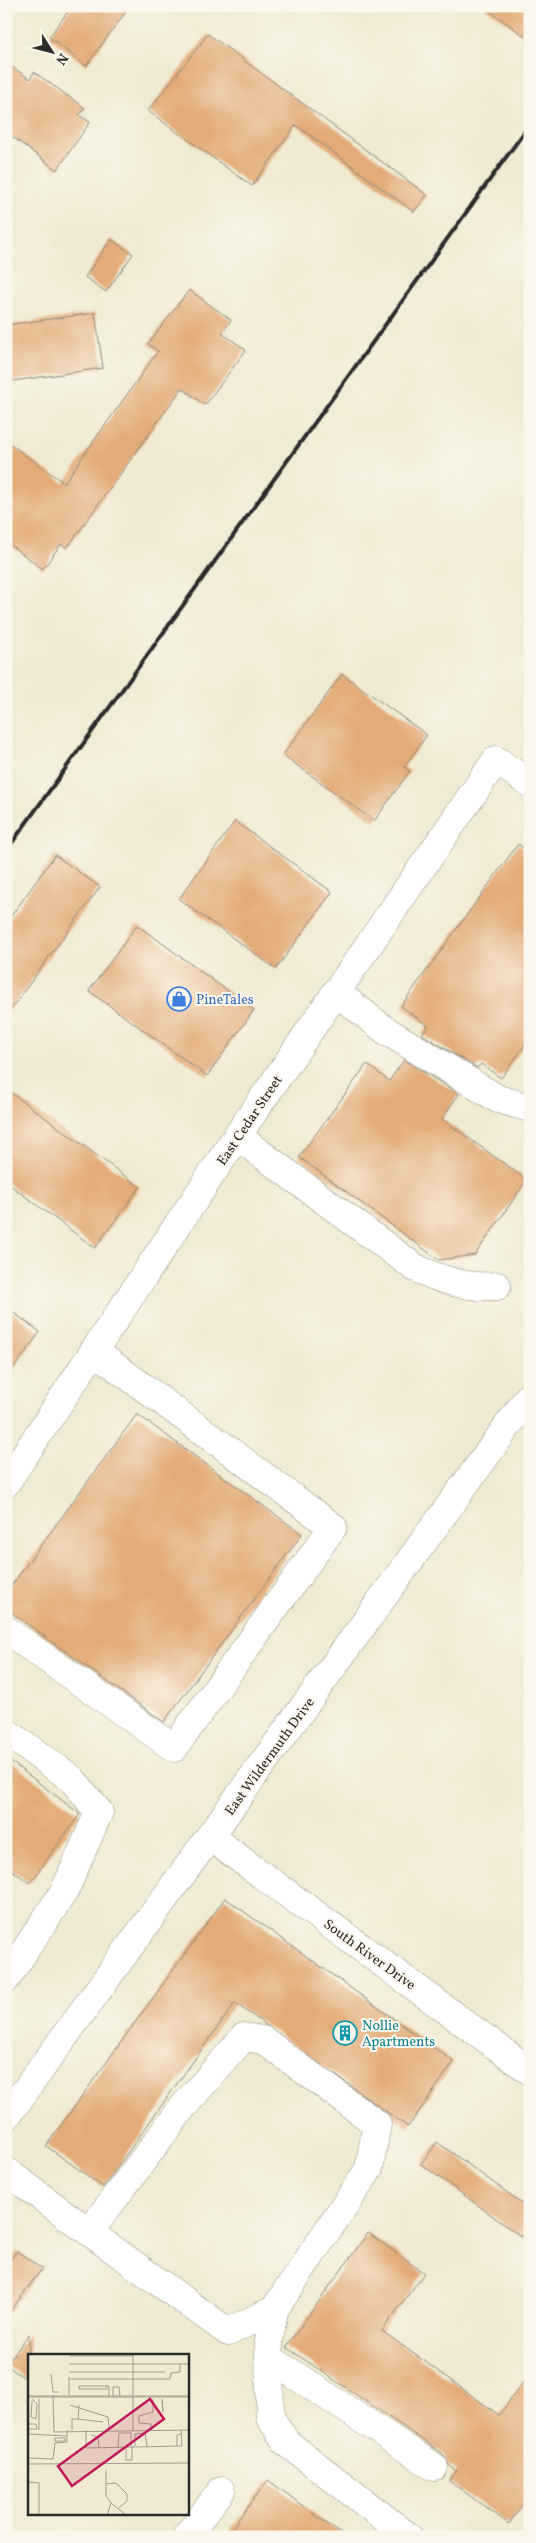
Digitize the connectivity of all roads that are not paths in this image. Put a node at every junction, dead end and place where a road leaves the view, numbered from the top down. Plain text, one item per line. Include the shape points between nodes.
1 (530, 784) edge
2 (336, 992) junction
3 (530, 1108) edge
4 (237, 1136) junction
5 (497, 1286) dead end
6 (94, 1351) junction
7 (530, 1395) edge
8 (6, 1483) edge
9 (6, 1630) edge
10 (6, 1732) edge
11 (210, 1837) junction
12 (6, 1979) edge
13 (530, 2072) edge
14 (6, 2117) edge
15 (6, 2171) edge
16 (90, 2232) junction
17 (274, 2310) junction
18 (269, 2358) junction
19 (434, 2467) dead end
20 (221, 2491) dead end
21 (186, 2537) edge
22 (409, 2537) edge

1 - 2 street, East Cedar Street via 496,760
2 - 3 street via 385,1030 498,1100
2 - 4 street, East Cedar Street
4 - 5 street via 414,1267 453,1283
4 - 6 street, East Cedar Street
6 - 8 street, East Cedar Street
6 - 9 street via 333,1527 174,1748
7 - 11 street, East Wildermuth Drive
10 - 12 street via 72,1780 99,1812 65,1890
11 - 13 street, South River Drive
11 - 14 street, East Wildermuth Drive
15 - 16 street
16 - 17 street via 228,2332
16 - 17 street via 183,2107 244,2037 263,2040 377,2124 369,2170
17 - 18 street
18 - 19 street
18 - 22 street via 270,2416 286,2442
20 - 21 street

